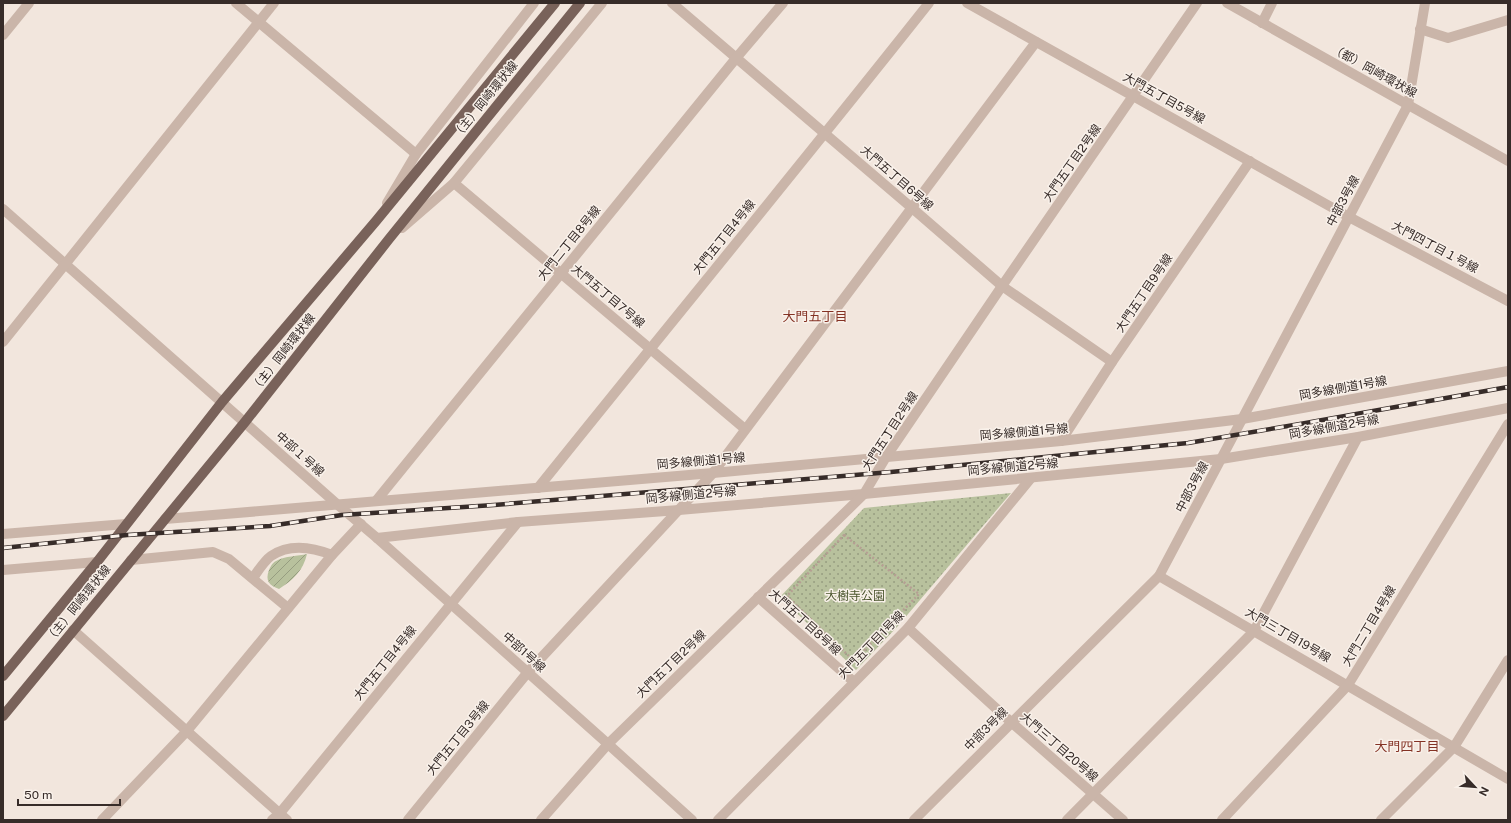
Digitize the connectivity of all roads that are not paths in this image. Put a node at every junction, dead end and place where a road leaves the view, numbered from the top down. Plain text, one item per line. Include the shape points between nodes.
1 (29, 3) edge
2 (236, 3) edge
3 (274, 3) edge
4 (534, 3) edge
5 (556, 3) edge
6 (580, 3) edge
7 (602, 3) edge
8 (672, 3) edge
9 (783, 3) edge
10 (929, 3) edge
11 (967, 3) edge
12 (1197, 3) edge
13 (1227, 3) edge
14 (1272, 3) edge
15 (1424, 3) edge
16 (1508, 20) edge
17 (259, 22) junction
18 (1262, 23) junction
19 (1420, 29) junction
20 (3, 35) edge
21 (1036, 42) junction
22 (737, 57) junction
23 (1134, 96) junction
24 (1408, 105) junction
25 (826, 134) junction
26 (416, 154) junction
27 (1250, 161) junction
28 (1508, 161) edge
29 (454, 183) junction
30 (912, 208) junction
31 (3, 209) edge
32 (1349, 217) junction
33 (376, 222) junction
34 (389, 239) junction
35 (65, 264) junction
36 (561, 274) junction
37 (1002, 286) junction
38 (1508, 301) edge
39 (3, 342) edge
40 (649, 349) junction
41 (1112, 362) junction
42 (1506, 369) edge
43 (222, 402) junction
44 (1508, 408) edge
45 (1242, 419) junction
46 (245, 422) junction
47 (1508, 424) edge
48 (745, 429) junction
49 (1358, 437) junction
50 (1498, 438) junction
51 (1061, 441) junction
52 (1508, 444) edge
53 (886, 457) junction
54 (1222, 459) junction
55 (713, 473) junction
56 (1031, 478) junction
57 (538, 488) junction
58 (864, 494) junction
59 (376, 501) junction
60 (338, 505) junction
61 (679, 510) junction
62 (165, 519) junction
63 (518, 522) junction
64 (126, 524) junction
65 (361, 524) junction
66 (3, 534) edge
67 (377, 538) junction
68 (332, 555) junction
69 (131, 560) junction
70 (97, 562) junction
71 (3, 570) edge
72 (1158, 576) junction
73 (253, 578) junction
74 (758, 597) junction
75 (451, 604) junction
76 (288, 608) junction
77 (908, 628) junction
78 (73, 630) junction
79 (1254, 631) junction
80 (1508, 660) edge
81 (528, 672) junction
82 (3, 676) edge
83 (854, 682) junction
84 (1348, 685) junction
85 (3, 716) edge
86 (1011, 722) junction
87 (186, 732) junction
88 (608, 744) junction
89 (1454, 747) junction
90 (1508, 779) edge
91 (1093, 794) junction
92 (280, 818) edge
93 (102, 820) edge
94 (408, 820) edge
95 (541, 820) edge
96 (692, 820) edge
97 (718, 820) edge
98 (914, 820) edge
99 (1068, 820) edge
100 (1123, 820) edge
101 (1222, 820) edge
102 (1381, 820) edge

1 - 20 street
2 - 17 street
3 - 17 street
4 - 26 street
5 - 33 main road, （主）岡崎環状線
6 - 34 main road, （主）岡崎環状線
7 - 29 street
8 - 22 street, 大門五丁目6号線
9 - 22 street, 大門二丁目8号線
10 - 25 street, 大門五丁目4号線
11 - 21 street, 大門五丁目5号線
12 - 23 street, 大門五丁目2号線
13 - 18 street, （都）岡崎環状線
14 - 18 street
15 - 19 street, 中部3号線
16 - 19 street via 1448,38
17 - 26 street
17 - 35 street
18 - 24 street, （都）岡崎環状線
19 - 24 street, 中部3号線
21 - 23 street, 大門五丁目5号線
21 - 30 street, 大門五丁目3号線
22 - 25 street, 大門五丁目6号線
22 - 36 street, 大門二丁目8号線
23 - 27 street, 大門五丁目5号線
23 - 37 street, 大門五丁目2号線
24 - 28 street, （都）岡崎環状線
24 - 32 street, 中部3号線
25 - 30 street, 大門五丁目6号線
25 - 40 street, 大門五丁目4号線
26 - 33 street
27 - 32 street, 大門五丁目5号線
27 - 41 street, 大門五丁目9号線
29 - 34 street
29 - 36 street, 大門五丁目7号線
30 - 37 street, 大門五丁目6号線
30 - 48 street, 大門五丁目3号線
31 - 35 street, 中部１号線
32 - 38 street, 大門四丁目１号線
32 - 45 street, 中部3号線
33 - 43 main road, （主）岡崎環状線
34 - 46 main road, （主）岡崎環状線
35 - 39 street
35 - 43 street, 中部１号線
36 - 40 street, 大門五丁目7号線
36 - 59 street, 大門二丁目8号線
37 - 41 street, 大門五丁目6号線
37 - 53 street, 大門五丁目2号線
40 - 48 street, 大門五丁目7号線
40 - 57 street, 大門五丁目4号線
41 - 51 street, 大門五丁目9号線
42 - 45 street, 岡多線側道1号線
43 - 46 street, 中部１号線
43 - 64 main road, （主）岡崎環状線
44 - 49 street, 岡多線側道2号線
45 - 51 street, 岡多線側道1号線
45 - 54 street, 中部3号線
46 - 60 street, 中部１号線
46 - 62 main road, （主）岡崎環状線
47 - 50 street, 大門二丁目4号線
48 - 55 street, 大門五丁目3号線
49 - 54 street, 岡多線側道2号線
49 - 79 street
50 - 52 street
50 - 84 street, 大門二丁目4号線
51 - 53 street, 岡多線側道1号線
53 - 55 street, 岡多線側道1号線
53 - 58 street, 大門五丁目2号線
54 - 56 street, 岡多線側道2号線
54 - 72 street, 中部3号線
55 - 57 street, 岡多線側道1号線
55 - 61 street, 大門五丁目3号線
56 - 58 street, 岡多線側道2号線
56 - 77 street, 大門五丁目1号線
57 - 59 street, 岡多線側道1号線
58 - 61 street, 岡多線側道2号線
58 - 74 street, 大門五丁目2号線
59 - 60 street, 岡多線側道1号線
60 - 62 street, 岡多線側道1号線
60 - 65 street, 中部1号線
61 - 63 street, 岡多線側道2号線
61 - 81 street, 大門五丁目3号線
62 - 69 main road, （主）岡崎環状線
63 - 67 street, 岡多線側道2号線
63 - 75 street, 大門五丁目4号線
64 - 66 street
64 - 70 main road, （主）岡崎環状線
65 - 67 street, 中部1号線
65 - 68 street
67 - 75 street, 中部1号線
68 - 73 street via 318,549 299,546 281,550 270,557
68 - 76 street
69 - 73 street via 213,552 229,559
69 - 78 main road, （主）岡崎環状線
70 - 71 street
70 - 82 main road, （主）岡崎環状線
72 - 79 street, 大門三丁目19号線
72 - 86 street, 中部3号線
73 - 76 street
74 - 83 street, 大門五丁目8号線
74 - 88 street, 大門五丁目2号線
75 - 81 street, 中部1号線
75 - 92 street, 大門五丁目4号線
76 - 87 street
77 - 83 street, 大門五丁目1号線
77 - 86 street, 大門三丁目20号線
78 - 85 main road, （主）岡崎環状線
78 - 87 street
79 - 84 street, 大門三丁目19号線
79 - 91 street
80 - 89 street
81 - 88 street, 中部1号線
81 - 94 street, 大門五丁目3号線
83 - 97 street, 大門五丁目1号線
84 - 89 street, 大門三丁目19号線
84 - 101 street, 大門二丁目4号線
86 - 91 street, 大門三丁目20号線
86 - 98 street, 中部3号線
87 - 92 street
87 - 93 street
88 - 95 street, 大門五丁目2号線
88 - 96 street, 中部1号線
89 - 90 street, 大門三丁目19号線
89 - 102 street
91 - 99 street
91 - 100 street, 大門三丁目20号線

